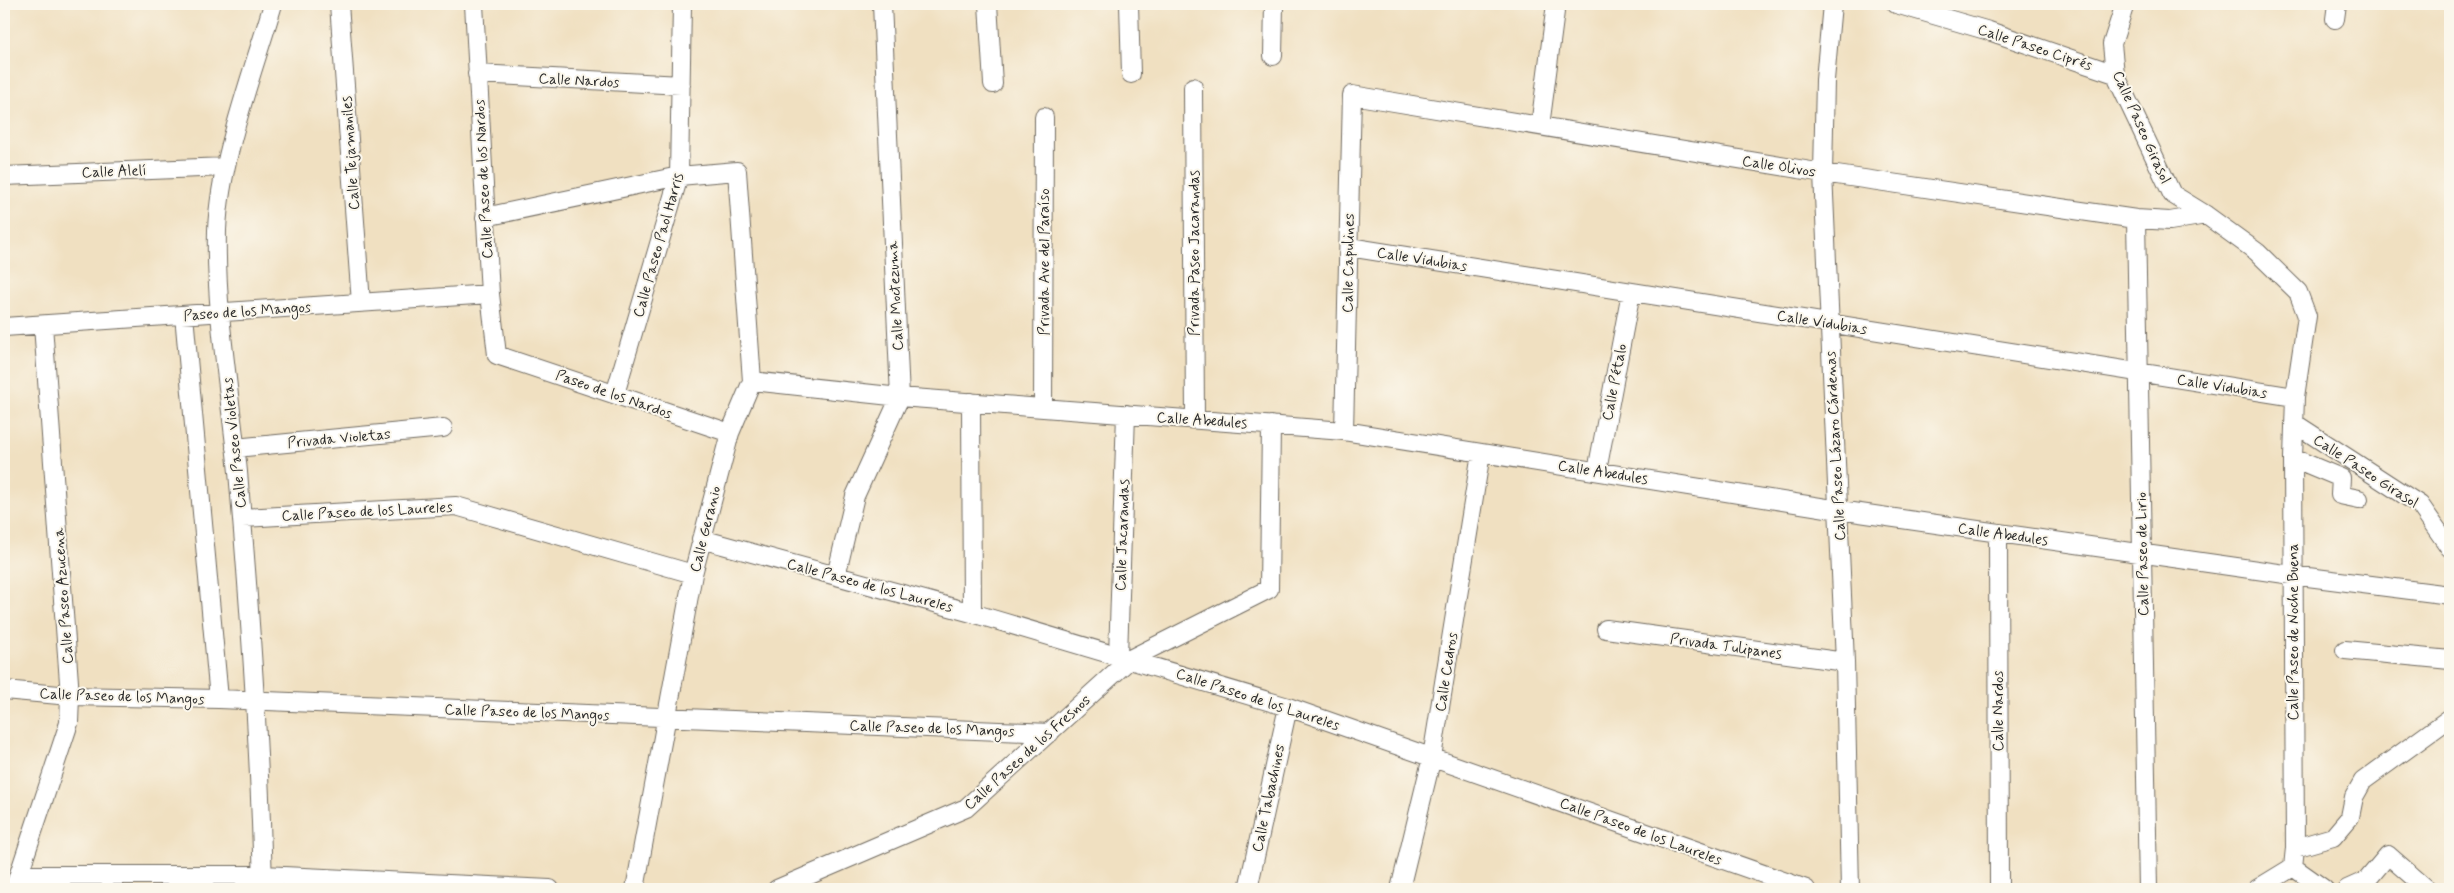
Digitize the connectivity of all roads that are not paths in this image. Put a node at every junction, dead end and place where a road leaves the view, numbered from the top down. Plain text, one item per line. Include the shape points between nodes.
1 (273, 4) edge
2 (339, 4) edge
3 (474, 4) edge
4 (682, 4) edge
5 (882, 4) edge
6 (988, 4) edge
7 (1129, 4) edge
8 (1274, 4) edge
9 (1556, 4) edge
10 (1832, 4) edge
11 (1896, 4) edge
12 (2118, 6) edge
13 (1274, 56) dead end
14 (476, 74) junction
15 (1132, 74) dead end
16 (2115, 74) junction
17 (993, 84) dead end
18 (681, 86) junction
19 (1193, 87) dead end
20 (1352, 95) joint
21 (1044, 117) dead end
22 (1540, 126) junction
23 (225, 167) junction
24 (1823, 173) junction
25 (4, 176) edge
26 (679, 176) junction
27 (2206, 215) junction
28 (485, 217) junction
29 (2136, 219) junction
30 (1348, 247) junction
31 (1631, 292) junction
32 (490, 294) junction
33 (361, 303) junction
34 (220, 313) junction
35 (184, 315) junction
36 (1829, 323) junction
37 (43, 325) junction
38 (4, 328) edge
39 (497, 355) joint
40 (2139, 372) junction
41 (752, 381) junction
42 (615, 394) junction
43 (900, 397) junction
44 (2295, 397) junction
45 (971, 402) junction
46 (1043, 408) junction
47 (1126, 414) junction
48 (1195, 419) junction
49 (2294, 423) junction
50 (1271, 425) junction
51 (443, 428) dead end
52 (1344, 431) junction
53 (730, 433) junction
54 (235, 448) junction
55 (1481, 453) junction
56 (2292, 458) junction
57 (1597, 471) junction
58 (2359, 499) dead end
59 (1839, 510) junction
60 (242, 518) junction
61 (1998, 533) junction
62 (701, 539) junction
63 (2450, 548) edge
64 (2142, 554) junction
65 (693, 574) junction
66 (2292, 575) junction
67 (836, 576) junction
68 (2450, 595) edge
69 (972, 613) junction
70 (1606, 630) dead end
71 (2345, 650) dead end
72 (1124, 657) junction
73 (2450, 660) edge
74 (1845, 662) junction
75 (4, 690) edge
76 (70, 696) junction
77 (219, 699) junction
78 (255, 701) junction
79 (1288, 706) junction
80 (667, 717) junction
81 (2450, 718) edge
82 (1050, 733) junction
83 (1432, 757) junction
84 (2295, 848) junction
85 (2293, 866) junction
86 (17, 882) edge
87 (263, 882) edge
88 (550, 889) edge
89 (635, 889) edge
90 (777, 889) edge
91 (1248, 889) edge
92 (1400, 889) edge
93 (1806, 889) edge
94 (1850, 889) edge
95 (1999, 889) edge
96 (2148, 889) edge
97 (2257, 889) edge
98 (2324, 889) edge
99 (2347, 889) edge
100 (2427, 889) edge

1 - 23 street, Calle Paseo Violetas
2 - 33 street, Calle Tejamaniles
3 - 14 street, Calle Paseo de los Nardos
4 - 18 street, Calle Paseo Paol Harris
5 - 43 street, Calle Moctezuma
6 - 17 street
7 - 15 street
8 - 13 street
9 - 22 street
10 - 24 street, Calle Paseo Lázaro Cárdenas via 1825,80
11 - 16 street, Calle Paseo Ciprés via 1990,31
12 - 16 street, Calle Paseo Girasol via 2112,44
14 - 18 street, Calle Nardos
14 - 28 street, Calle Paseo de los Nardos
16 - 27 street, Calle Paseo Girasol via 2172,194
18 - 26 street, Calle Paseo Paol Harris
19 - 48 street, Privada Paseo Jacarandas
20 - 22 street, Calle Olivos
20 - 30 street, Calle Capulines
21 - 46 street, Privada Ave del Paraíso
22 - 24 street, Calle Olivos
23 - 25 street, Calle Alelí
23 - 34 street, Calle Paseo Violetas via 217,230
24 - 29 street, Calle Olivos
24 - 36 street, Calle Paseo Lázaro Cárdenas
26 - 28 street
26 - 41 street, Calle Geranio via 737,171
26 - 42 street, Calle Paseo Paol Harris
27 - 29 street, Calle Olivos via 2170,222
27 - 44 street, Calle Paseo Girasol via 2257,252 2298,292 2307,316
28 - 32 street, Calle Paseo de los Nardos
29 - 40 street, Calle Paseo de Lirio
30 - 31 street, Calle Vidubias
30 - 52 street, Calle Capulines
31 - 36 street, Calle Vidubias
31 - 57 street, Calle Pétalo
32 - 33 street, Paseo de los Mangos
32 - 39 street, Calle Paseo de los Nardos
33 - 34 street, Paseo de los Mangos
34 - 35 street, Paseo de los Mangos
34 - 54 street, Calle Paseo Violetas
35 - 37 street, Paseo de los Mangos
35 - 77 street
36 - 40 street, Calle Vidubias
36 - 59 street, Calle Paseo Lázaro Cárdenas
37 - 38 street, Paseo de los Mangos
37 - 76 street, Calle Paseo Azucena
39 - 42 street, Paseo de los Nardos
40 - 44 street, Calle Vidubias
40 - 64 street, Calle Paseo de Lirio
41 - 43 street, Calle Abedules
41 - 53 street, Calle Geranio
42 - 53 street, Paseo de los Nardos
43 - 45 street, Calle Abedules
43 - 67 street, Calle Moctezuma via 855,496
44 - 49 street, Calle Paseo de Noche Buena
45 - 46 street, Calle Abedules
45 - 69 street
46 - 47 street, Calle Abedules
47 - 48 street, Calle Abedules
47 - 72 street, Calle Jacarandas
48 - 50 street, Calle Abedules
49 - 56 street, Calle Paseo de Noche Buena
49 - 63 street, Calle Paseo Girasol via 2420,506
50 - 52 street, Calle Abedules
50 - 72 street via 1268,589
51 - 54 street, Privada Violetas
52 - 55 street, Calle Abedules
53 - 62 street, Calle Geranio
54 - 60 street, Calle Paseo Violetas
55 - 57 street, Calle Abedules
55 - 83 street, Calle Cedros
56 - 58 street via 2342,478 2340,494
56 - 66 street, Calle Paseo de Noche Buena
57 - 59 street, Calle Abedules
59 - 61 street, Calle Abedules
59 - 74 street, Calle Paseo Lázaro Cárdenas
60 - 65 street, Calle Paseo de los Laureles via 456,506
60 - 78 street, Calle Paseo Violetas
61 - 64 street, Calle Abedules
61 - 95 street, Calle Nardos
62 - 65 street, Calle Geranio
62 - 67 street, Calle Paseo de los Laureles
64 - 66 street, Calle Abedules
64 - 96 street, Calle Paseo de Lirio
65 - 80 street, Calle Geranio
66 - 68 street, Calle Abedules
66 - 84 street, Calle Paseo de Noche Buena
67 - 69 street, Calle Paseo de los Laureles
69 - 72 street, Calle Paseo de los Laureles
70 - 74 street, Privada Tulipanes
71 - 73 street
72 - 79 street, Calle Paseo de los Laureles
72 - 82 street, Calle Paseo de los Fresnos
74 - 94 street, Calle Paseo Lázaro Cárdenas
75 - 76 street, Calle Paseo de los Mangos
76 - 77 street, Calle Paseo de los Mangos
76 - 86 street, Calle Paseo Azucena via 69,722
77 - 78 street, Calle Paseo de los Mangos
78 - 80 street, Calle Paseo de los Mangos
78 - 87 street, Calle Paseo Violetas
79 - 83 street, Calle Paseo de los Laureles
79 - 91 street, Calle Tabachines
80 - 82 street, Calle Paseo de los Mangos
80 - 89 street, Calle Geranio
81 - 84 street via 2363,781 2354,797 2350,817 2333,837
82 - 90 street, Calle Paseo de los Fresnos via 966,808
83 - 92 street, Calle Cedros
83 - 93 street, Calle Paseo de los Laureles
84 - 85 street, Calle Paseo de Noche Buena
85 - 97 street
85 - 98 street
86 - 87 street
87 - 88 street
99 - 100 street via 2366,880 2388,855

